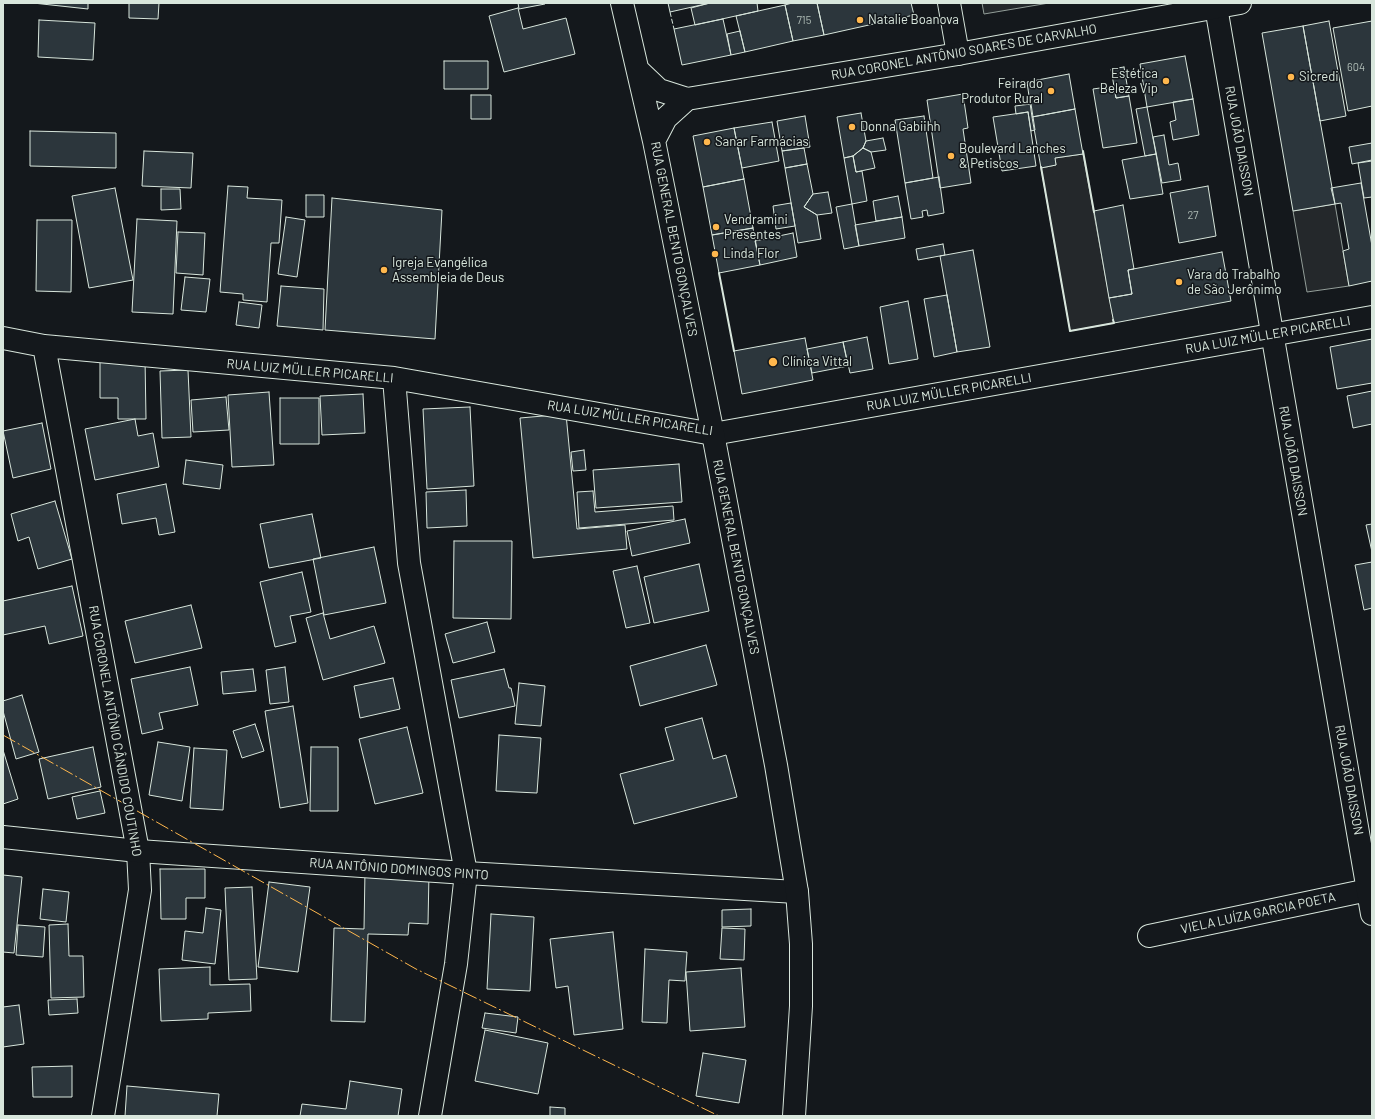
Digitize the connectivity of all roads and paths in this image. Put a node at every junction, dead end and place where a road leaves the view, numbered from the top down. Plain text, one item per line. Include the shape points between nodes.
1 (622, 3) edge
2 (949, 3) edge
3 (1240, 3) edge
4 (1216, 7) junction
5 (958, 54) junction
6 (639, 71) junction
7 (687, 99) junction
8 (654, 141) junction
9 (1372, 317) edge
10 (1271, 334) junction
11 (3, 338) edge
12 (44, 346) junction
13 (394, 378) junction
14 (713, 434) junction
15 (3, 837) edge
16 (138, 852) junction
17 (466, 873) junction
18 (1368, 876) edge
19 (796, 892) junction
20 (1372, 914) edge
21 (1149, 936) dead end
22 (103, 1116) edge
23 (430, 1116) edge
24 (794, 1116) edge

1 - 6 street, RUA GENERAL BENTO GONÇALVES
2 - 5 street
3 - 4 street, RUA CORONEL ANTÔNIO SOARES DE CARVALHO
4 - 5 street, RUA CORONEL ANTÔNIO SOARES DE CARVALHO
4 - 10 street, RUA JOÃO DAISSON
5 - 7 street, RUA CORONEL ANTÔNIO SOARES DE CARVALHO
6 - 7 street, RUA CORONEL ANTÔNIO SOARES DE CARVALHO via 659,90
6 - 8 street, RUA GENERAL BENTO GONÇALVES
7 - 8 street via 666,118
8 - 14 street, RUA GENERAL BENTO GONÇALVES
9 - 10 street, RUA LUIZ MÜLLER PICARELLI
10 - 14 street, RUA LUIZ MÜLLER PICARELLI
10 - 18 street, RUA JOÃO DAISSON
11 - 12 street, RUA LUIZ MÜLLER PICARELLI
12 - 13 street, RUA LUIZ MÜLLER PICARELLI
12 - 16 street, RUA CORONEL ANTÔNIO CÂNDIDO COUTINHO
13 - 14 street, RUA LUIZ MÜLLER PICARELLI
13 - 17 street via 409,563
14 - 19 street, RUA GENERAL BENTO GONÇALVES via 774,757
15 - 16 street, RUA ANTÔNIO DOMINGOS PINTO
16 - 17 street, RUA ANTÔNIO DOMINGOS PINTO
16 - 22 street, RUA CORONEL ANTÔNIO CÂNDIDO COUTINHO via 140,890
17 - 19 street, RUA ANTÔNIO DOMINGOS PINTO
17 - 23 street via 456,964
18 - 20 street, RUA JOÃO DAISSON
18 - 21 street, VIELA LUÍZA GARCIA POETA
19 - 24 street, RUA GENERAL BENTO GONÇALVES via 801,944 801,1006

